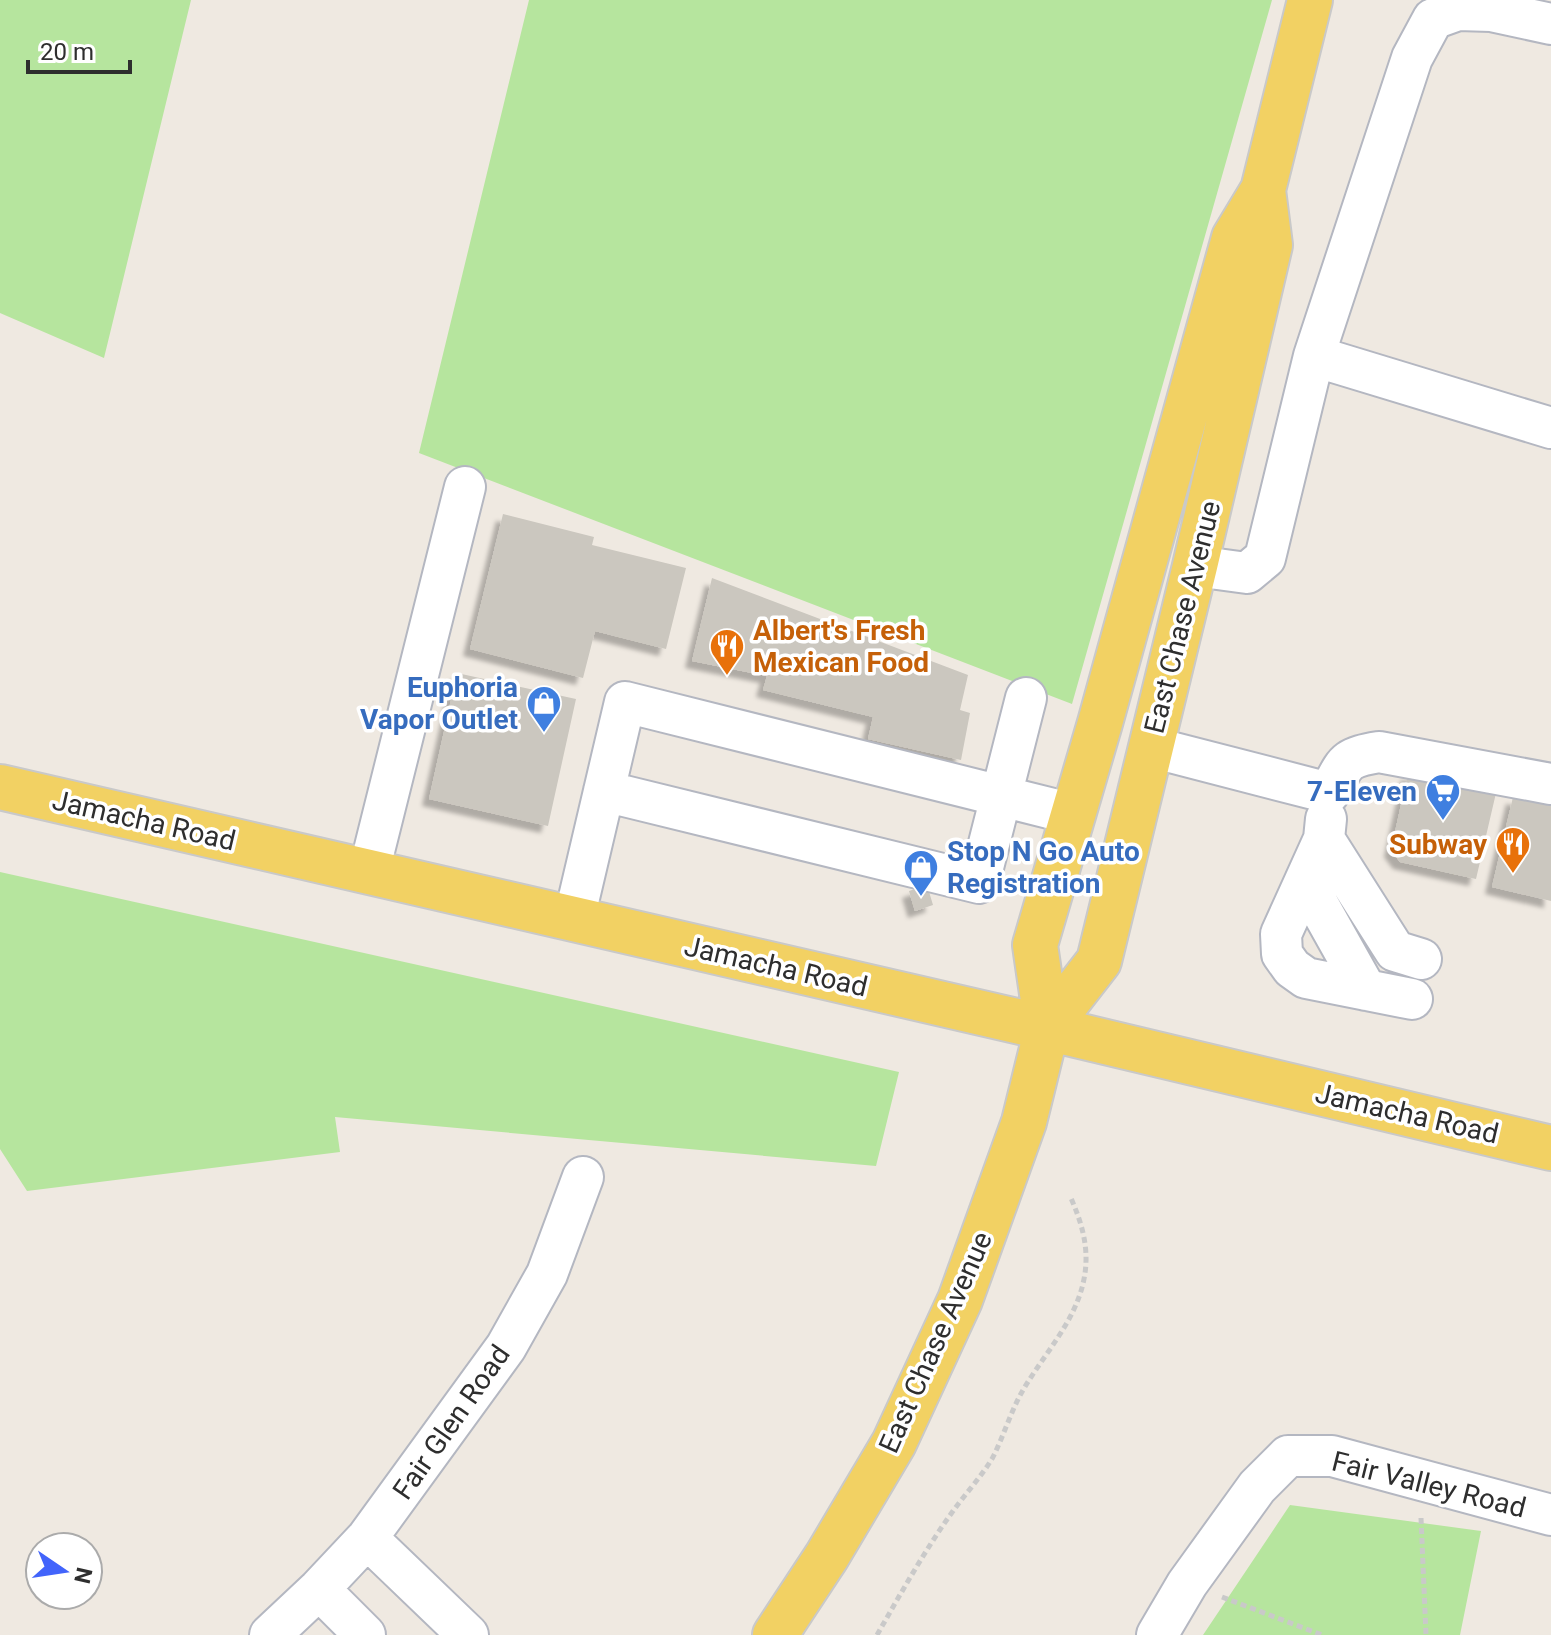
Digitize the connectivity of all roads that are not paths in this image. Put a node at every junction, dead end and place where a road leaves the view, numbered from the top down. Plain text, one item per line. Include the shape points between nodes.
1 (1310, 0) edge
2 (1551, 24) edge
3 (1263, 190) junction
4 (1314, 356) junction
5 (1551, 428) edge
6 (465, 487) dead end
7 (1195, 566) junction
8 (1026, 698) dead end
9 (1151, 747) junction
10 (1551, 784) edge
11 (0, 787) edge
12 (604, 791) junction
13 (1329, 793) junction
14 (1001, 796) junction
15 (1073, 814) junction
16 (1324, 839) junction
17 (369, 871) junction
18 (1305, 881) junction
19 (574, 919) junction
20 (1421, 959) dead end
21 (1366, 990) junction
22 (1412, 999) dead end
23 (1047, 1028) junction
24 (1551, 1148) edge
25 (583, 1177) dead end
26 (1551, 1515) edge
27 (367, 1538) junction
28 (319, 1589) junction
29 (270, 1635) edge
30 (365, 1635) edge
31 (468, 1635) edge
32 (775, 1635) edge
33 (1157, 1635) edge

1 - 3 main road, East Chase Avenue
2 - 4 street via 1491,11 1458,10 1433,19 1412,58
3 - 7 main road, East Chase Avenue via 1270,245
3 - 15 main road, East Chase Avenue via 1234,238
4 - 5 street
4 - 7 street via 1265,558 1247,573
6 - 17 street
7 - 9 main road, East Chase Avenue
8 - 14 street
9 - 13 street
9 - 23 main road, East Chase Avenue via 1099,961
10 - 13 street via 1379,752 1346,762
11 - 17 main road, Jamacha Road
12 - 14 street via 979,883
12 - 14 street via 625,702
12 - 19 street
13 - 16 street
14 - 15 street
15 - 23 main road, East Chase Avenue via 1035,945
16 - 18 street
16 - 20 street via 1395,951
17 - 19 main road, Jamacha Road
18 - 21 street
18 - 21 street via 1281,934 1282,954 1306,978
19 - 23 main road, Jamacha Road
21 - 22 street
23 - 24 main road, Jamacha Road
23 - 32 main road, East Chase Avenue via 1024,1122 960,1300 894,1443
25 - 27 street, Fair Glen Road via 547,1274 506,1347
26 - 33 street, Fair Valley Road via 1332,1456 1288,1456 1257,1487
27 - 28 street, Fair Glen Road
27 - 31 street
28 - 29 street, Fair Glen Road
28 - 30 street

